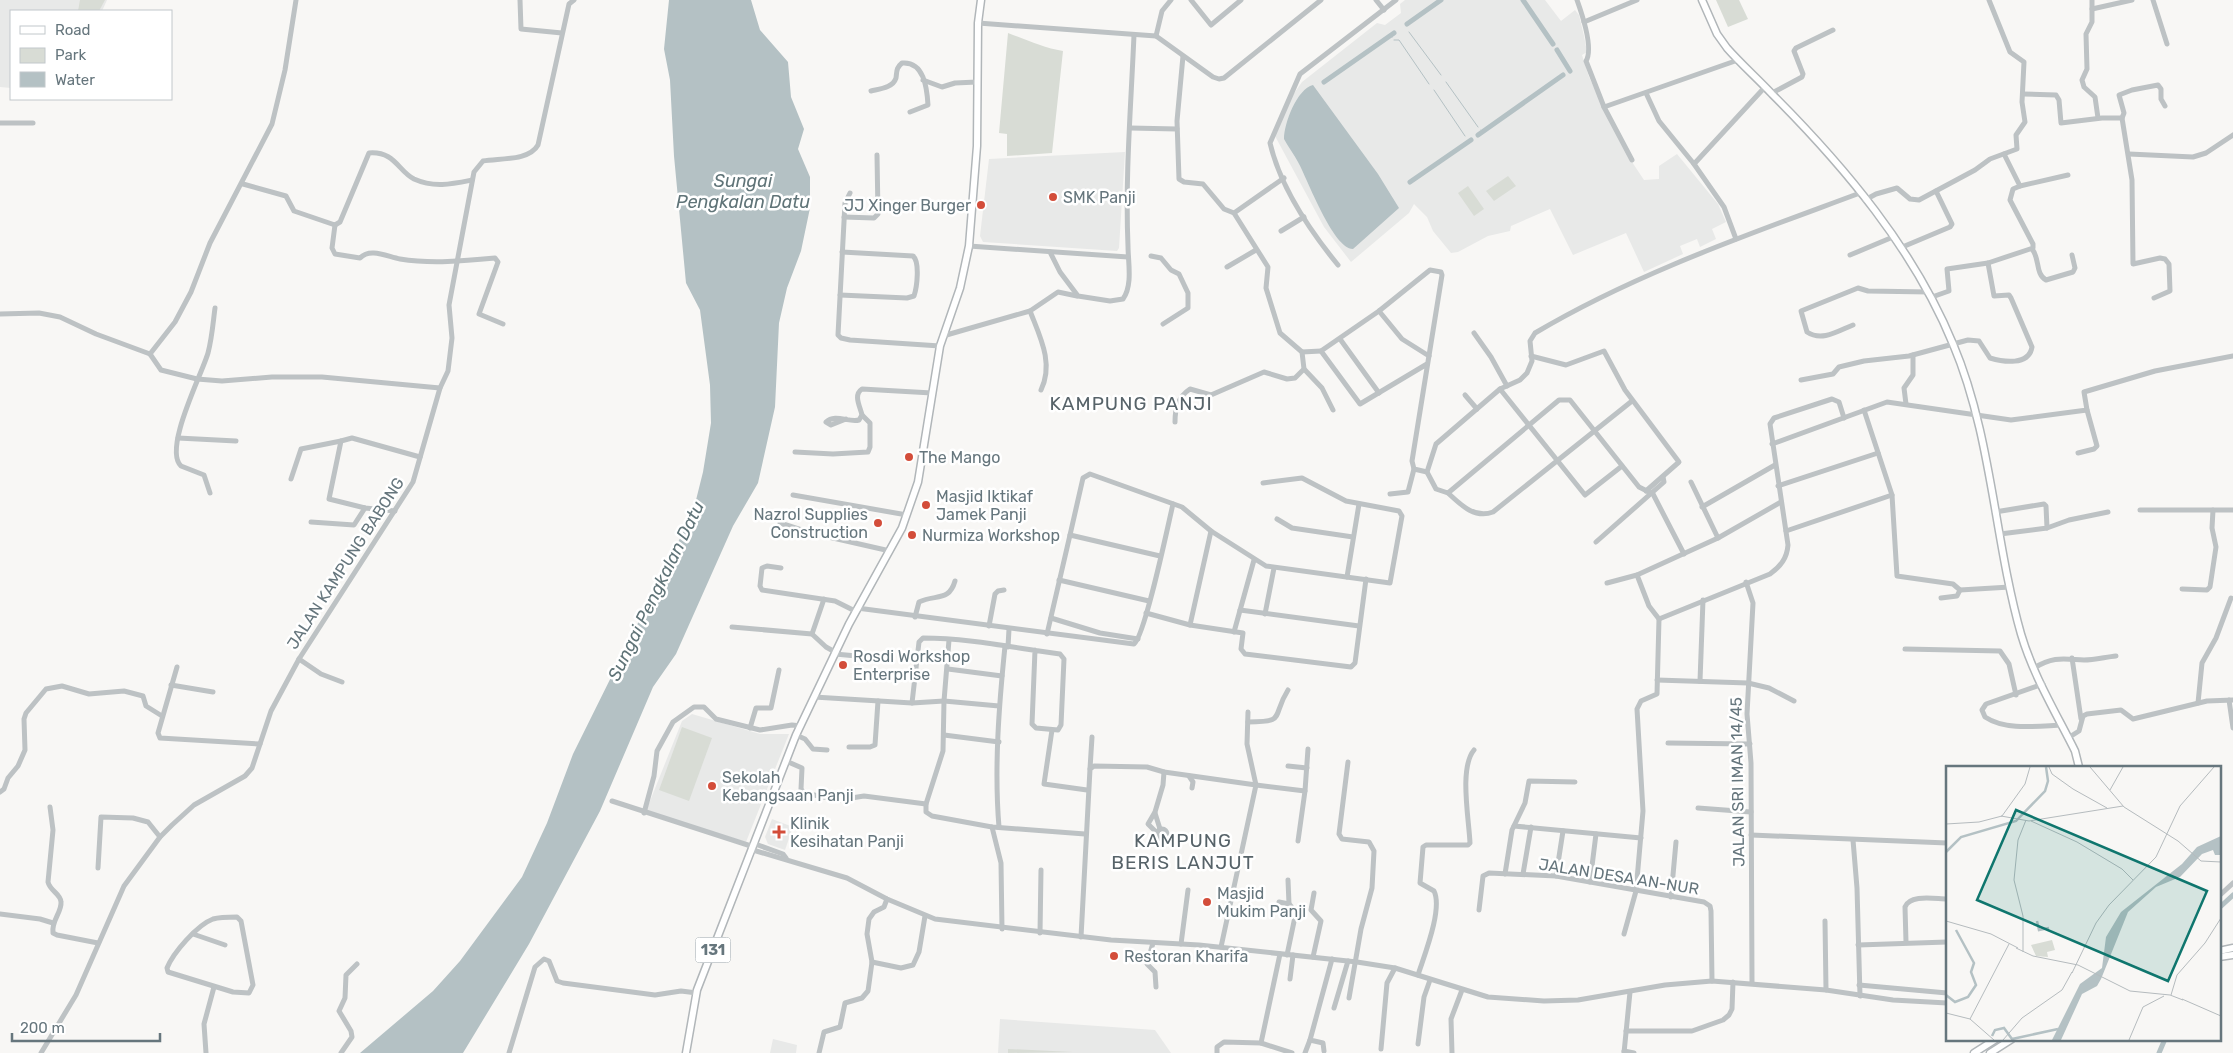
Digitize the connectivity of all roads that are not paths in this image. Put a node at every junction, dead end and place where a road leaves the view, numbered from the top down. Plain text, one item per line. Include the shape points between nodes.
1 (296, 0) edge
2 (520, 0) edge
3 (574, 0) edge
4 (981, 0) edge
5 (1171, 0) edge
6 (1191, 0) edge
7 (1242, 0) edge
8 (1321, 0) edge
9 (1376, 0) edge
10 (1396, 0) edge
11 (1577, 0) edge
12 (1637, 0) edge
13 (1702, 0) edge
14 (1989, 0) edge
15 (2092, 0) edge
16 (2132, 0) edge
17 (2153, 0) edge
18 (2092, 8) junction
19 (1384, 10) junction
20 (1584, 22) junction
21 (978, 23) junction
22 (1833, 30) dead end
23 (562, 33) junction
24 (1134, 35) junction
25 (1156, 36) junction
26 (2167, 44) dead end
27 (1183, 56) junction
28 (1738, 60) junction
29 (923, 80) junction
30 (976, 82) junction
31 (1765, 87) junction
32 (871, 91) dead end
33 (1646, 93) junction
34 (1772, 93) junction
35 (2023, 94) junction
36 (2165, 106) dead end
37 (1604, 107) junction
38 (910, 112) dead end
39 (2098, 118) junction
40 (2122, 118) junction
41 (0, 123) edge
42 (33, 123) dead end
43 (1130, 128) junction
44 (1177, 130) junction
45 (2233, 135) edge
46 (2004, 154) junction
47 (2129, 154) junction
48 (877, 155) dead end
49 (1632, 160) dead end
50 (1694, 164) junction
51 (2068, 175) dead end
52 (1284, 178) junction
53 (472, 180) junction
54 (243, 184) junction
55 (2020, 186) junction
56 (1936, 191) junction
57 (850, 193) dead end
58 (1860, 193) junction
59 (1865, 200) junction
60 (1234, 212) junction
61 (844, 217) junction
62 (1304, 217) junction
63 (335, 225) junction
64 (1281, 231) dead end
65 (1893, 237) junction
66 (1736, 239) junction
67 (969, 246) junction
68 (1900, 248) junction
69 (2032, 249) junction
70 (1256, 250) junction
71 (842, 252) junction
72 (1050, 252) junction
73 (1850, 255) dead end
74 (2072, 255) dead end
75 (1151, 256) dead end
76 (1128, 257) junction
77 (457, 261) junction
78 (1988, 263) junction
79 (1338, 265) dead end
80 (1227, 267) dead end
81 (840, 294) junction
82 (1930, 294) junction
83 (1078, 296) junction
84 (2154, 298) dead end
85 (215, 308) dead end
86 (1030, 311) junction
87 (1379, 311) junction
88 (0, 314) edge
89 (503, 324) dead end
90 (1163, 324) dead end
91 (1853, 325) dead end
92 (1474, 333) dead end
93 (943, 336) junction
94 (1340, 339) junction
95 (1953, 342) junction
96 (940, 346) junction
97 (1321, 351) junction
98 (1302, 352) junction
99 (150, 354) junction
100 (1913, 355) junction
101 (1429, 356) junction
102 (1532, 356) junction
103 (2233, 356) edge
104 (1428, 364) junction
105 (1304, 369) junction
106 (197, 379) junction
107 (1801, 380) dead end
108 (1507, 386) junction
109 (440, 388) junction
110 (1500, 389) junction
111 (1041, 390) dead end
112 (932, 392) junction
113 (1379, 393) junction
114 (1465, 395) dead end
115 (1632, 401) junction
116 (1906, 404) junction
117 (1477, 409) junction
118 (1333, 410) dead end
119 (1864, 410) junction
120 (2087, 410) junction
121 (862, 415) junction
122 (1976, 415) junction
123 (1844, 418) junction
124 (846, 419) dead end
125 (1175, 422) dead end
126 (1528, 425) junction
127 (1594, 430) junction
128 (178, 438) junction
129 (236, 441) dead end
130 (342, 441) junction
131 (1772, 444) junction
132 (795, 452) dead end
133 (2078, 453) dead end
134 (1878, 454) junction
135 (420, 457) junction
136 (1556, 460) junction
137 (1775, 465) junction
138 (1622, 466) junction
139 (1414, 469) junction
140 (1427, 472) junction
141 (1663, 477) junction
142 (290, 479) dead end
143 (1691, 482) dead end
144 (1263, 483) dead end
145 (1778, 486) junction
146 (1646, 491) junction
147 (210, 493) dead end
148 (1448, 493) junction
149 (1652, 493) junction
150 (1390, 494) dead end
151 (1892, 494) junction
152 (793, 496) dead end
153 (1781, 502) junction
154 (1173, 504) junction
155 (1359, 504) junction
156 (1702, 507) junction
157 (365, 508) junction
158 (2140, 510) dead end
159 (2213, 510) junction
160 (2233, 510) edge
161 (395, 511) junction
162 (1995, 512) junction
163 (2108, 512) dead end
164 (907, 515) junction
165 (1277, 519) dead end
166 (311, 522) dead end
167 (780, 523) dead end
168 (2047, 528) junction
169 (1212, 531) junction
170 (1786, 531) junction
171 (2000, 534) junction
172 (1070, 535) junction
173 (1353, 537) junction
174 (1718, 538) junction
175 (1596, 542) dead end
176 (890, 552) junction
177 (1684, 554) junction
178 (1160, 556) junction
179 (1254, 560) junction
180 (781, 568) dead end
181 (1274, 568) junction
182 (1636, 576) junction
183 (1347, 577) junction
184 (1366, 579) junction
185 (1059, 580) junction
186 (955, 581) dead end
187 (1746, 582) junction
188 (1607, 583) dead end
189 (2010, 587) junction
190 (2182, 589) dead end
191 (1004, 590) dead end
192 (1960, 590) junction
193 (1941, 598) dead end
194 (2231, 598) dead end
195 (824, 600) junction
196 (1702, 600) junction
197 (1149, 601) junction
198 (856, 610) junction
199 (1240, 610) junction
200 (1146, 613) junction
201 (1265, 614) junction
202 (915, 617) junction
203 (1051, 618) junction
204 (1659, 619) junction
205 (1190, 625) junction
206 (989, 626) junction
207 (1360, 626) junction
208 (732, 627) dead end
209 (1009, 629) junction
210 (1234, 632) junction
211 (812, 634) junction
212 (1047, 634) junction
213 (1138, 639) junction
214 (949, 640) junction
215 (1006, 646) junction
216 (1905, 649) dead end
217 (1035, 650) junction
218 (835, 653) junction
219 (2116, 656) dead end
220 (2072, 658) junction
221 (299, 659) junction
222 (889, 659) dead end
223 (177, 667) dead end
224 (2034, 668) junction
225 (948, 669) junction
226 (779, 670) dead end
227 (1002, 676) junction
228 (1657, 680) junction
229 (1700, 681) junction
230 (342, 682) dead end
231 (1748, 683) junction
232 (2043, 684) junction
233 (171, 685) junction
234 (1288, 690) dead end
235 (213, 692) dead end
236 (2016, 695) junction
237 (814, 697) junction
238 (2231, 700) edge
239 (878, 701) junction
240 (944, 701) junction
241 (1794, 701) dead end
242 (912, 703) junction
243 (2198, 703) junction
244 (998, 706) junction
245 (1248, 712) dead end
246 (162, 716) junction
247 (1248, 722) junction
248 (2081, 722) junction
249 (2062, 725) junction
250 (801, 726) junction
251 (750, 728) junction
252 (2233, 728) edge
253 (1052, 730) junction
254 (796, 735) junction
255 (944, 735) junction
256 (1092, 737) dead end
257 (2068, 738) junction
258 (999, 742) junction
259 (1668, 743) dead end
260 (260, 744) junction
261 (1750, 744) junction
262 (848, 747) dead end
263 (1308, 749) dead end
264 (827, 750) dead end
265 (1474, 750) dead end
266 (786, 761) junction
267 (1348, 762) dead end
268 (1288, 766) dead end
269 (2079, 766) edge
270 (1307, 768) junction
271 (1090, 769) junction
272 (1164, 772) junction
273 (1188, 775) junction
274 (1575, 782) dead end
275 (1256, 785) junction
276 (1192, 788) dead end
277 (1087, 790) junction
278 (1305, 791) junction
279 (0, 792) edge
280 (612, 801) dead end
281 (926, 804) junction
282 (50, 807) dead end
283 (1698, 808) dead end
284 (1155, 812) junction
285 (1752, 812) junction
286 (644, 813) junction
287 (1514, 826) junction
288 (992, 827) junction
289 (999, 827) junction
290 (1531, 827) junction
291 (1563, 831) junction
292 (1085, 834) junction
293 (1596, 834) junction
294 (1751, 835) junction
295 (160, 837) junction
296 (1641, 838) junction
297 (1853, 840) junction
298 (1298, 841) dead end
299 (1676, 842) dead end
300 (1946, 844) edge
301 (754, 847) junction
302 (98, 868) dead end
303 (1041, 870) dead end
304 (1505, 874) junction
305 (1523, 874) junction
306 (1556, 876) junction
307 (1288, 880) dead end
308 (1590, 882) junction
309 (2233, 883) edge
310 (1188, 890) dead end
311 (1636, 892) junction
312 (1314, 893) dead end
313 (2220, 895) edge
314 (1671, 897) junction
315 (1946, 898) edge
316 (887, 899) junction
317 (1279, 902) dead end
318 (1289, 904) junction
319 (1479, 910) dead end
320 (0, 914) edge
321 (925, 916) junction
322 (1825, 921) dead end
323 (54, 923) junction
324 (1002, 929) junction
325 (1040, 933) junction
326 (193, 934) junction
327 (1624, 934) dead end
328 (1080, 937) junction
329 (1906, 942) junction
330 (1946, 942) edge
331 (98, 943) junction
332 (1153, 943) junction
333 (1181, 944) junction
334 (225, 945) dead end
335 (1858, 945) junction
336 (1221, 947) junction
337 (2233, 948) edge
338 (2220, 951) edge
339 (1280, 954) junction
340 (1290, 955) junction
341 (2233, 955) edge
342 (1313, 957) junction
343 (2220, 957) edge
344 (1332, 959) junction
345 (1348, 961) junction
346 (872, 962) junction
347 (1356, 962) junction
348 (358, 964) dead end
349 (1395, 968) junction
350 (1418, 975) junction
351 (1290, 979) dead end
352 (1430, 980) junction
353 (1712, 981) junction
354 (1733, 982) junction
355 (1752, 983) junction
356 (1859, 985) junction
357 (214, 987) junction
358 (1156, 987) dead end
359 (1462, 990) junction
360 (1826, 990) junction
361 (1915, 990) junction
362 (1630, 992) junction
363 (1933, 992) junction
364 (697, 993) junction
365 (1946, 993) edge
366 (1860, 996) junction
367 (1348, 998) dead end
368 (1915, 1002) junction
369 (1932, 1002) junction
370 (1946, 1003) edge
371 (1334, 1008) dead end
372 (1626, 1031) junction
373 (1310, 1040) junction
374 (1994, 1040) edge
375 (2010, 1040) edge
376 (1261, 1043) junction
377 (1418, 1044) dead end
378 (1381, 1049) dead end
379 (1324, 1051) dead end
380 (1624, 1052) edge
381 (1992, 1052) edge
382 (41, 1053) edge
383 (206, 1053) edge
384 (341, 1053) edge
385 (509, 1053) edge
386 (686, 1053) edge
387 (819, 1053) edge
388 (1217, 1053) edge
389 (1292, 1053) edge
390 (1305, 1053) edge
391 (1452, 1053) edge
392 (1634, 1053) edge
393 (1974, 1053) edge

1 - 54 street via 277,108
2 - 23 street via 521,29
3 - 23 street, JALAN KAMPUNG BABONG via 569,4
4 - 21 main road, 131
5 - 25 street via 1162,11
6 - 7 street via 1211,25
8 - 27 street via 1221,79 1213,78
9 - 19 street
10 - 19 street
11 - 20 street
12 - 20 street
13 - 28 main road via 1717,34
14 - 35 street via 2010,52 2024,61
15 - 18 street
16 - 18 street
17 - 26 street
18 - 39 street via 2092,22 2086,34 2087,69 2082,80 2084,87 2095,97
19 - 52 street via 1300,74 1270,143
20 - 37 street via 1590,53 1586,61
21 - 24 street
21 - 30 main road, 131
22 - 34 street via 1796,48 1794,51 1802,77
23 - 53 street, JALAN KAMPUNG BABONG via 538,145 526,155 483,161
24 - 25 street
24 - 43 street
25 - 27 street
27 - 44 street
28 - 31 main road
28 - 33 street
29 - 30 street via 942,87
29 - 32 street via 920,68 902,63 892,84
29 - 38 street via 928,105
30 - 67 main road, 131 via 977,146
31 - 34 main road
31 - 50 street
33 - 37 street
33 - 50 street via 1659,121
34 - 58 main road
35 - 39 street via 2056,95 2061,123
35 - 46 street via 2025,124 2016,135 2017,149
36 - 40 street via 2158,85 2132,90 2119,95 2124,113
37 - 49 street
39 - 40 street
40 - 47 street
41 - 42 street
43 - 44 street
43 - 76 street
44 - 60 street via 1180,181 1203,184 1224,209
45 - 47 street via 2193,157
46 - 55 street
46 - 56 street
47 - 84 street via 2133,264 2160,258 2169,264 2170,291
48 - 61 street via 878,214 874,218
50 - 66 street via 1724,207
51 - 55 street
52 - 60 street
52 - 62 street
53 - 63 street via 441,186 414,179 394,159 368,153 340,222
53 - 77 street, JALAN KAMPUNG BABONG
54 - 63 street via 286,196 294,211
54 - 99 street via 210,243 183,307
55 - 69 street via 2012,189 2010,200 2033,244
56 - 59 street via 1913,201 1898,188
56 - 68 street via 1952,224
57 - 61 street
58 - 59 main road
58 - 66 street
59 - 65 main road
60 - 70 street
61 - 71 street
62 - 64 street
62 - 79 street via 1315,237
63 - 77 street via 332,248 335,254 360,258 379,254 403,260
65 - 68 main road
65 - 73 street
66 - 102 street via 1551,324 1532,337
67 - 72 street
67 - 93 main road, 131 via 960,288
68 - 82 main road
69 - 74 street via 2040,275 2046,280 2074,272
69 - 78 street
70 - 80 street
70 - 98 street via 1268,268 1266,288 1280,334
71 - 81 street
71 - 81 street via 912,256 916,260 916,288 914,296 907,298
72 - 76 street
72 - 83 street
75 - 90 street via 1161,258 1179,274 1188,293 1188,308
76 - 83 street via 1127,291 1123,299 1110,301
77 - 89 street via 497,260 479,314
77 - 109 street, JALAN KAMPUNG BABONG via 449,305 452,338 448,371
78 - 82 street via 1947,269 1949,291
78 - 95 street via 1994,296 2009,295 2031,350 2015,361 2005,363 1990,358 1979,341
81 - 96 street via 838,333 841,338
82 - 91 street via 1858,288 1801,311 1807,331 1816,337
82 - 95 main road
83 - 86 street via 1058,292
85 - 106 street via 208,353
86 - 93 street
86 - 111 street via 1047,362
87 - 94 street
87 - 101 street via 1402,339
87 - 101 street via 1430,270 1440,271
88 - 99 street via 52,314
92 - 108 street
93 - 96 main road, 131
94 - 97 street
94 - 113 street
95 - 100 street
95 - 122 main road
96 - 112 main road, 131
97 - 98 street
97 - 113 street via 1359,403
98 - 105 street
99 - 106 street via 161,370
100 - 107 street via 1864,361 1837,368 1833,374
100 - 116 street via 1914,374 1904,388
101 - 104 street
102 - 108 street via 1527,373
102 - 115 street via 1566,366 1604,351
103 - 120 street via 2155,371 2091,388 2083,395
104 - 113 street
104 - 139 street via 1412,461
105 - 118 street via 1322,388
105 - 125 street via 1295,378 1286,379 1263,373 1211,395 1190,389 1180,398
106 - 109 street via 322,377
106 - 128 street
108 - 110 street
109 - 135 street, JALAN KAMPUNG BABONG
110 - 117 street
110 - 126 street
112 - 121 street via 862,389 858,395
112 - 164 main road, 131 via 921,471
114 - 117 street
115 - 127 street
115 - 141 street via 1679,462
116 - 119 street via 1888,402
116 - 122 street
117 - 140 street via 1435,445
119 - 123 street
119 - 134 street
120 - 122 street via 2016,420
120 - 133 street via 2097,446
121 - 124 street via 856,421
121 - 132 street via 870,423 868,452
122 - 162 main road
123 - 131 street
123 - 131 street via 1839,402 1832,399 1774,418 1770,424
126 - 127 street via 1565,398 1574,403
126 - 136 street
126 - 148 street
127 - 136 street
127 - 138 street
128 - 129 street
128 - 147 street via 178,462 203,474
130 - 135 street via 360,439
130 - 142 street via 301,449
130 - 157 street via 329,499
131 - 137 street
134 - 145 street
134 - 151 street
135 - 161 street, JALAN KAMPUNG BABONG via 413,482
136 - 138 street via 1585,495
136 - 148 street via 1490,514 1469,511
137 - 145 street
137 - 156 street
138 - 146 street
139 - 140 street
139 - 150 street via 1408,492
140 - 148 street via 1436,488
141 - 146 street
141 - 149 street via 1664,482
143 - 156 street
144 - 155 street via 1302,478 1346,501
145 - 153 street
146 - 149 street
149 - 175 street
149 - 177 street
151 - 170 street
151 - 192 street via 1897,576 1953,584
152 - 164 street
153 - 170 street
153 - 174 street
154 - 169 street via 1183,507
154 - 172 street via 1086,474
154 - 178 street
155 - 173 street
155 - 184 street via 1397,510 1402,514 1390,583
156 - 174 street
157 - 161 street
157 - 166 street via 354,525
158 - 159 street
159 - 160 street
159 - 190 street via 2216,547 2210,587 2207,590
161 - 221 street, JALAN KAMPUNG BABONG
162 - 168 street via 2044,504
162 - 171 main road
163 - 168 street
164 - 176 main road, 131
165 - 173 street via 1294,529
167 - 176 street
168 - 171 street
169 - 179 street
169 - 205 street
170 - 187 street via 1787,552 1781,564 1770,574
171 - 189 main road
172 - 178 street
172 - 185 street
173 - 183 street
174 - 177 street
176 - 198 main road, 131
177 - 182 street
178 - 197 street
179 - 181 street
179 - 199 street
180 - 195 street via 762,568 762,590
181 - 183 street
181 - 201 street
182 - 188 street
182 - 204 street via 1649,606
183 - 184 street
184 - 207 street
185 - 197 street
185 - 203 street
186 - 202 street via 948,594 919,602
187 - 196 street
187 - 231 street, JALAN SRI IMAN 14/45 via 1753,603
189 - 192 street
189 - 224 main road via 2021,633
191 - 206 street via 994,594
192 - 193 street via 1957,596
194 - 243 street via 2216,638 2202,663
195 - 198 street via 840,602
195 - 211 street
196 - 204 street
196 - 229 street
197 - 200 street
198 - 202 street
198 - 218 main road, 131
199 - 201 street
199 - 210 street
200 - 205 street
200 - 213 street
201 - 207 street
202 - 206 street
203 - 212 street
203 - 213 street via 1100,633
204 - 228 street
205 - 210 street
206 - 209 street
207 - 210 street via 1355,663 1349,668 1245,654 1241,650 1243,633
208 - 211 street
209 - 212 street
209 - 215 street
211 - 218 street
212 - 213 street via 1132,644
214 - 215 street
214 - 225 street
214 - 242 street via 920,640
215 - 217 street
215 - 227 street
216 - 236 street via 2000,651 2009,664
217 - 253 street via 1032,724 1036,728
217 - 253 street via 1064,657 1061,725 1058,730
218 - 222 street
218 - 237 main road, 131
219 - 220 street via 2084,660
220 - 224 street via 2054,659
220 - 248 street
221 - 230 street via 321,674
221 - 260 street, JALAN KAMPUNG BABONG via 271,711
223 - 233 street
224 - 232 main road
225 - 227 street
225 - 240 street
226 - 251 street via 771,708 756,708
227 - 244 street
228 - 229 street
228 - 296 street via 1657,694 1642,701 1637,709 1643,785
229 - 231 street
231 - 241 street via 1769,688
231 - 261 street, JALAN SRI IMAN 14/45
232 - 236 street
232 - 249 main road
233 - 235 street
233 - 246 street
234 - 247 street via 1275,720
236 - 249 street via 1986,704 1982,710 1985,717 1998,724
237 - 239 street
237 - 250 main road, 131
238 - 243 street
238 - 252 street
239 - 242 street
239 - 262 street via 875,745
240 - 242 street
240 - 244 street
240 - 255 street
243 - 248 street via 2135,719 2121,710 2087,714
244 - 258 street
245 - 247 street
246 - 260 street via 158,733 162,740
246 - 279 street via 148,709 143,696 132,691 93,694 62,686 46,689 26,713 25,750
247 - 275 street via 1247,744
248 - 257 street via 2079,731
249 - 257 main road
250 - 251 street
250 - 254 main road, 131
251 - 286 street via 716,719 700,707 690,709 676,720 657,751
253 - 277 street via 1044,784
254 - 264 street via 805,739 813,749
254 - 266 main road, 131
255 - 258 street
255 - 281 street via 942,757
256 - 271 street
257 - 269 main road
258 - 289 street via 996,791
259 - 261 street
260 - 295 street, JALAN KAMPUNG BABONG via 252,768 245,776 194,805
261 - 285 street, JALAN SRI IMAN 14/45
263 - 270 street
265 - 350 street via 1467,769 1470,843 1423,847 1420,883 1434,891 1436,899 1430,940
266 - 281 street via 802,768 801,789 804,793 839,800 864,796
266 - 301 main road, 131
267 - 347 street via 1339,834 1342,839 1369,842 1374,851 1372,888
268 - 270 street
270 - 278 street
271 - 272 street via 1094,766 1147,767
271 - 277 street
272 - 273 street
272 - 284 street
273 - 275 street
273 - 276 street via 1193,782
274 - 287 street via 1529,780 1525,803
275 - 278 street
275 - 336 street
277 - 292 street
278 - 298 street
280 - 286 street
281 - 288 street via 926,812 932,816
282 - 323 street via 53,830 48,882 61,903
283 - 285 street
284 - 284 street via 1158,831 1148,824
285 - 294 street, JALAN SRI IMAN 14/45
286 - 301 street
287 - 290 street
287 - 304 street
288 - 289 street
288 - 324 street via 1001,863
289 - 292 street
290 - 291 street
290 - 305 street
291 - 293 street
291 - 306 street
292 - 328 street
293 - 296 street
293 - 308 street
294 - 297 street
294 - 355 street, JALAN SRI IMAN 14/45
295 - 302 street via 148,822 101,817
295 - 331 street, JALAN KAMPUNG BABONG via 124,886
296 - 311 street
297 - 300 street
297 - 335 street
299 - 314 street
301 - 316 street via 848,878
301 - 364 main road, 131
303 - 325 street
304 - 305 street, JALAN DESA AN-NUR
304 - 319 street, JALAN DESA AN-NUR via 1486,873 1483,876
305 - 306 street, JALAN DESA AN-NUR
306 - 308 street, JALAN DESA AN-NUR
307 - 318 street
308 - 311 street, JALAN DESA AN-NUR
309 - 313 street
310 - 333 street
311 - 314 street, JALAN DESA AN-NUR
311 - 327 street
312 - 342 street via 1311,910 1321,921
314 - 353 street, JALAN DESA AN-NUR via 1704,902 1710,906
315 - 329 street via 1907,903
316 - 321 street
316 - 346 street via 884,907 869,919 867,934
317 - 318 street
318 - 340 street via 1296,913
320 - 323 street
321 - 324 street
321 - 346 street via 919,952 913,965 901,968
322 - 360 street
323 - 331 street via 52,930 57,936
324 - 325 street
325 - 328 street
326 - 334 street
326 - 357 street via 173,956 167,970 178,977
326 - 357 street via 211,920 235,916 240,920 253,988 245,994
328 - 332 street
329 - 330 street
329 - 335 street
331 - 382 street, JALAN KAMPUNG BABONG via 76,995
332 - 333 street
332 - 358 street via 1147,964 1156,972
333 - 336 street
335 - 356 street
336 - 339 street
337 - 338 main road
339 - 340 street
339 - 376 street
340 - 342 street
340 - 351 street
341 - 343 main road
342 - 344 street
344 - 345 street
344 - 373 street
345 - 347 street
345 - 371 street
346 - 387 street via 866,995 845,1003 840,1027 824,1032
347 - 349 street
347 - 367 street
348 - 384 street via 346,975 345,998 339,1006 352,1037
349 - 350 street
349 - 378 street via 1387,983
350 - 352 street
352 - 359 street
352 - 377 street via 1424,997
353 - 354 street
353 - 362 street
354 - 355 street
354 - 372 street via 1732,1009 1723,1020 1692,1030
355 - 360 street
356 - 361 street
356 - 366 street
357 - 383 street via 204,1024
359 - 362 street via 1488,997 1552,1001
359 - 391 street via 1451,1019
360 - 366 street
361 - 363 street
361 - 368 street
362 - 372 street
363 - 365 street
363 - 369 street
364 - 385 street via 681,991 655,995 563,983 557,981 549,961 544,959 535,967
364 - 386 main road, 131
366 - 368 street
368 - 369 street
369 - 370 street
372 - 380 street
373 - 379 street via 1323,1043
373 - 390 street
374 - 393 main road
375 - 381 main road
376 - 388 street via 1224,1042 1217,1047
376 - 389 street
380 - 392 street

